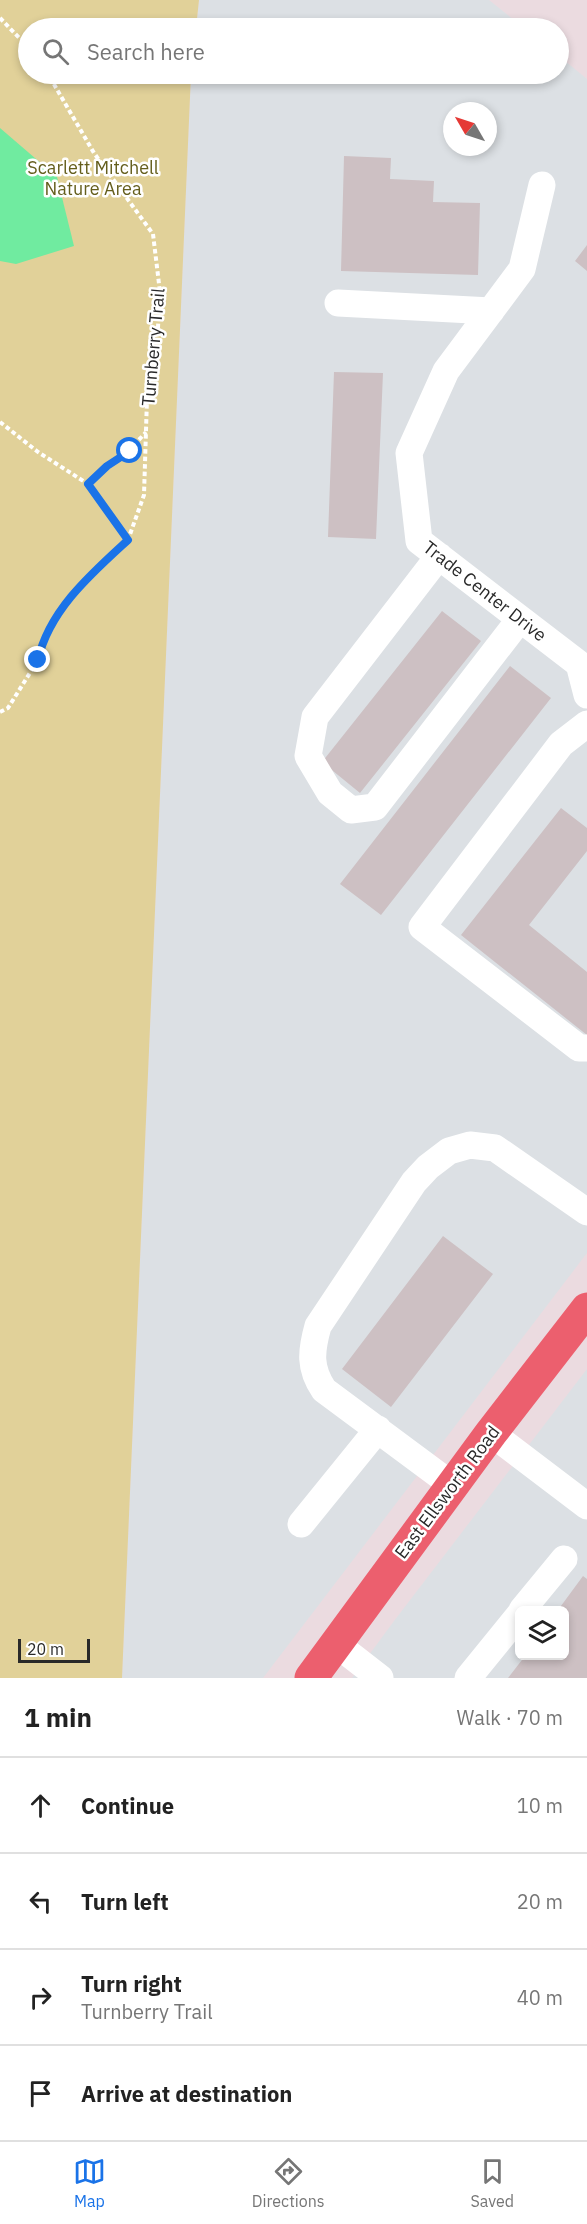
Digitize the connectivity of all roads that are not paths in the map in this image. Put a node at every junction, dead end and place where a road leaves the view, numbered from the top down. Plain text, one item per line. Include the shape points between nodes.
1 (542, 185) dead end
2 (338, 303) dead end
3 (491, 311) junction
4 (439, 556) junction
5 (520, 619) junction
6 (583, 664) edge
7 (587, 695) edge
8 (587, 724) edge
9 (587, 1048) edge
10 (587, 1212) edge
11 (587, 1309) edge
12 (378, 1429) junction
13 (491, 1433) junction
14 (452, 1485) junction
15 (587, 1506) edge
16 (301, 1524) dead end
17 (564, 1559) dead end
18 (526, 1606) edge
19 (515, 1619) edge
20 (335, 1643) junction
21 (311, 1678) edge
22 (380, 1678) edge
23 (468, 1678) edge

1 - 3 street, Trade Center Drive via 522,269
2 - 3 street
3 - 4 street, Trade Center Drive via 446,371 409,453 419,541
4 - 5 street, Trade Center Drive
4 - 5 street via 315,717 308,756 330,793 351,810 375,807
5 - 6 street, Trade Center Drive
6 - 7 street, Trade Center Drive
8 - 9 street via 561,744 422,927 579,1048
10 - 12 street via 495,1148 470,1145 449,1151 428,1167 342,1287 318,1326 310,1353 315,1377 324,1390
11 - 13 main road, East Ellsworth Road
12 - 14 street
12 - 16 street
13 - 14 main road, East Ellsworth Road
13 - 15 street
14 - 20 main road, East Ellsworth Road
17 - 18 street
19 - 23 street
20 - 21 main road, East Ellsworth Road
20 - 22 street

